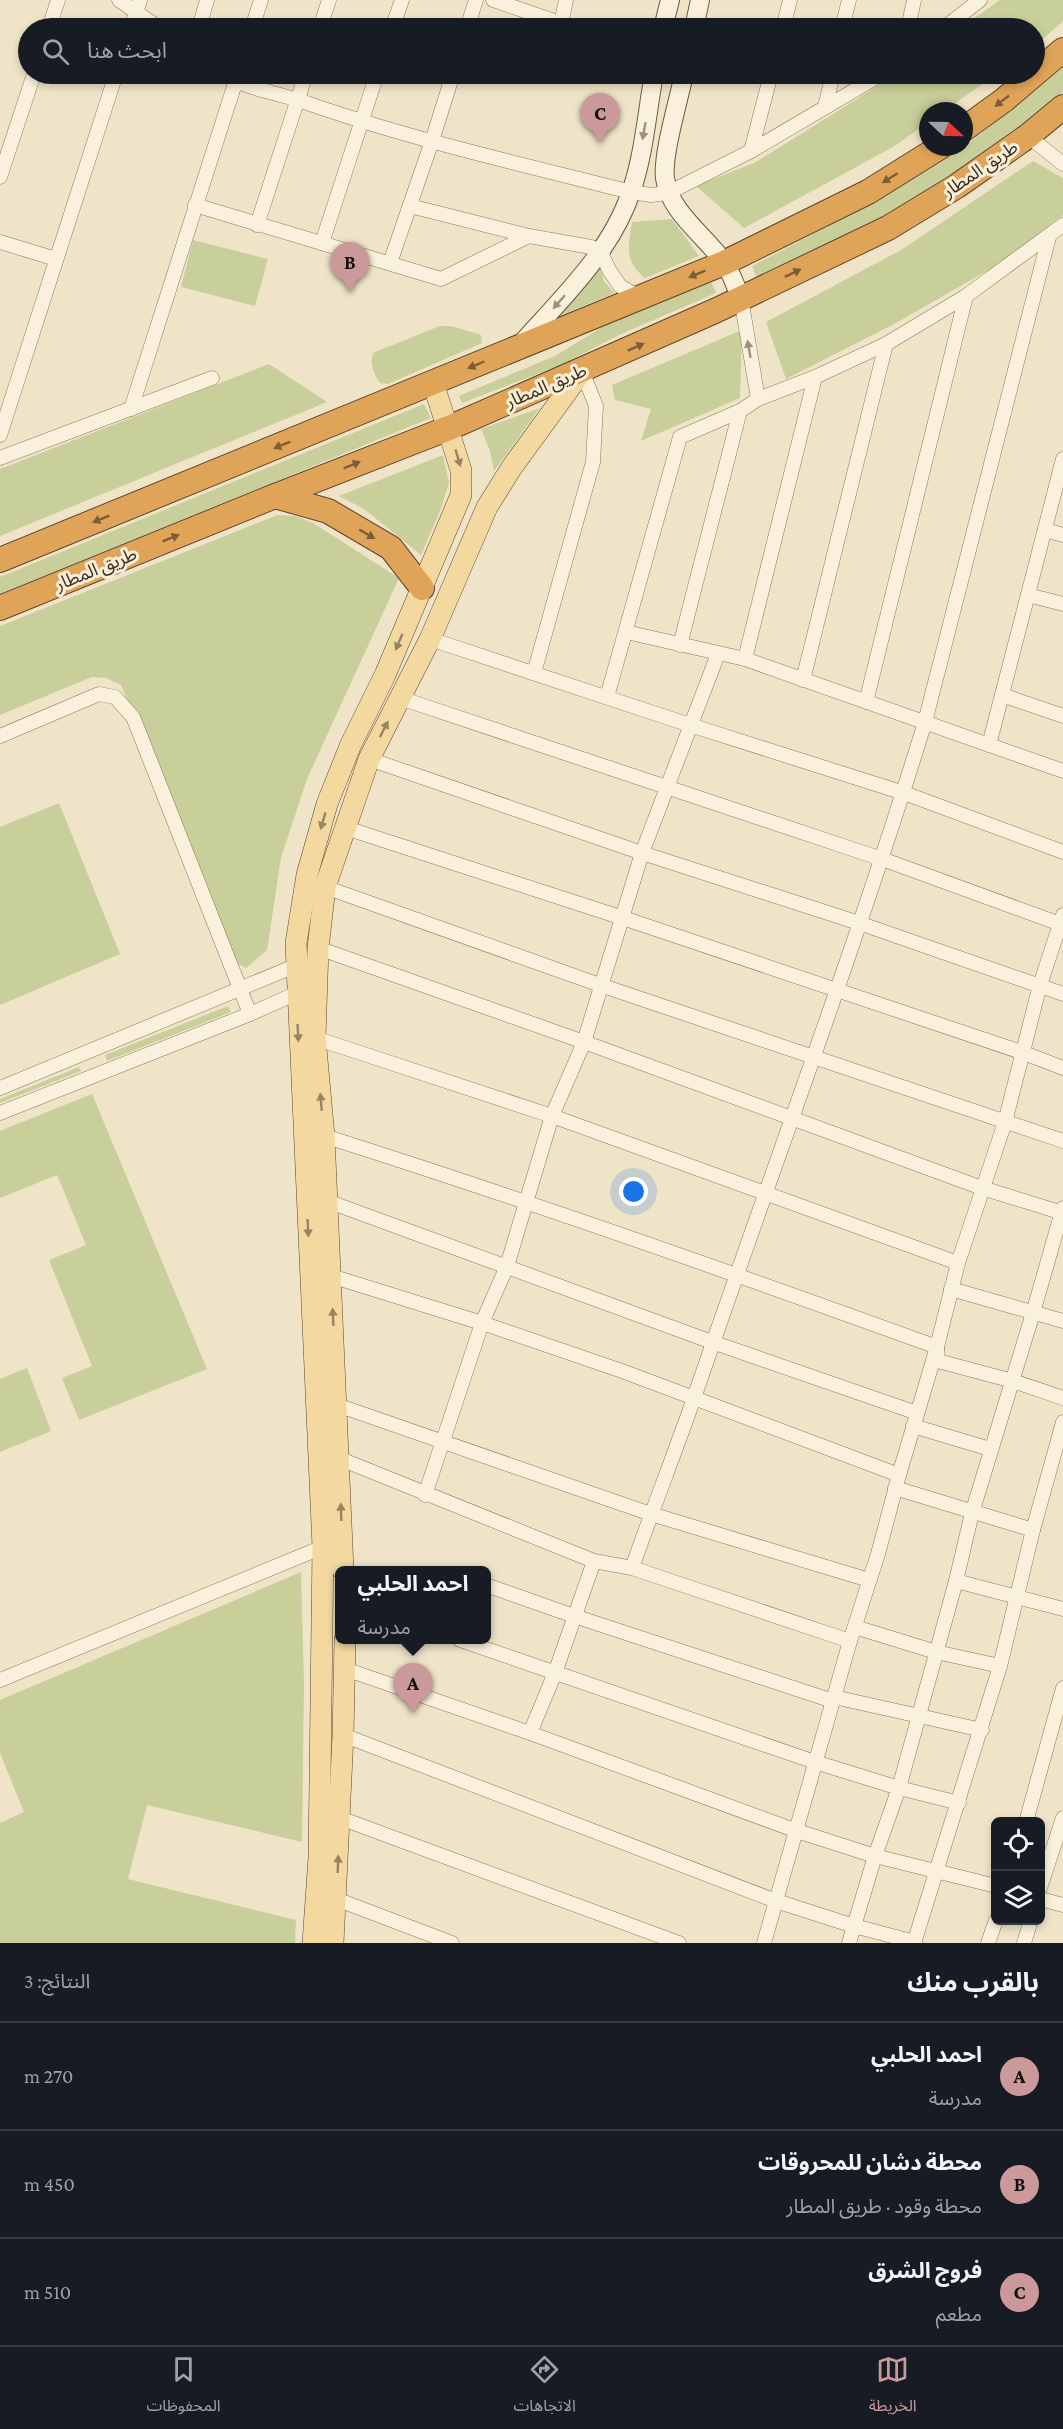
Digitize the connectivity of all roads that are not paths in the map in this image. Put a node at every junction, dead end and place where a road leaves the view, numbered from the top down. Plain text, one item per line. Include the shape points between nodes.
1 (58, 0) edge
2 (119, 0) edge
3 (207, 0) edge
4 (261, 0) edge
5 (329, 0) edge
6 (402, 0) edge
7 (476, 0) edge
8 (494, 0) edge
9 (566, 0) edge
10 (670, 0) edge
11 (700, 0) edge
12 (790, 0) edge
13 (849, 0) edge
14 (914, 0) edge
15 (976, 2) edge
16 (138, 6) edge
17 (52, 18) edge
18 (149, 18) edge
19 (201, 18) edge
20 (255, 18) edge
21 (323, 18) edge
22 (396, 18) edge
23 (470, 18) edge
24 (544, 18) edge
25 (562, 18) edge
26 (666, 18) edge
27 (696, 18) edge
28 (786, 18) edge
29 (844, 18) edge
30 (910, 18) edge
31 (956, 18) edge
32 (1063, 51) edge
33 (1045, 66) edge
34 (31, 84) edge
35 (114, 84) edge
36 (230, 84) edge
37 (255, 84) edge
38 (302, 84) edge
39 (373, 84) edge
40 (450, 84) edge
41 (652, 84) edge
42 (682, 84) edge
43 (768, 84) edge
44 (830, 84) edge
45 (865, 84) edge
46 (1023, 84) edge
47 (297, 99) junction
48 (825, 107) junction
49 (1063, 107) edge
50 (360, 122) junction
51 (973, 122) edge
52 (1028, 136) junction
53 (432, 141) junction
54 (751, 151) junction
55 (926, 156) edge
56 (1063, 164) edge
57 (0, 177) edge
58 (631, 192) junction
59 (668, 193) junction
60 (195, 206) junction
61 (410, 206) junction
62 (257, 225) junction
63 (1063, 225) edge
64 (529, 236) junction
65 (1049, 237) junction
66 (0, 242) edge
67 (322, 243) junction
68 (601, 252) junction
69 (56, 259) junction
70 (390, 263) junction
71 (724, 263) junction
72 (966, 296) junction
73 (639, 297) junction
74 (741, 298) junction
75 (886, 344) junction
76 (518, 347) junction
77 (582, 371) junction
78 (815, 377) junction
79 (212, 378) dead end
80 (433, 383) junction
81 (758, 399) junction
82 (131, 409) junction
83 (740, 411) junction
84 (449, 428) junction
85 (0, 435) edge
86 (0, 458) edge
87 (1063, 459) edge
88 (461, 495) junction
89 (275, 496) junction
90 (487, 507) junction
91 (1045, 530) junction
92 (1063, 535) edge
93 (0, 560) edge
94 (422, 588) junction
95 (1028, 595) junction
96 (1063, 604) edge
97 (0, 608) edge
98 (626, 632) junction
99 (430, 639) junction
100 (680, 645) junction
101 (718, 654) junction
102 (746, 659) junction
103 (534, 673) junction
104 (803, 680) junction
105 (1002, 695) junction
106 (607, 697) junction
107 (400, 698) junction
108 (866, 702) junction
109 (1063, 716) edge
110 (926, 722) junction
111 (690, 726) junction
112 (0, 736) edge
113 (989, 745) junction
114 (369, 759) junction
115 (1063, 771) edge
116 (667, 788) junction
117 (904, 793) junction
118 (346, 828) junction
119 (1063, 852) edge
120 (642, 853) junction
121 (882, 859) junction
122 (325, 887) junction
123 (623, 918) junction
124 (1062, 921) edge
125 (859, 923) junction
126 (318, 948) junction
127 (295, 966) junction
128 (600, 985) junction
129 (1040, 985) junction
130 (241, 989) junction
131 (836, 991) junction
132 (297, 993) junction
133 (1063, 994) edge
134 (250, 1014) junction
135 (315, 1038) junction
136 (584, 1042) junction
137 (1024, 1053) junction
138 (813, 1055) junction
139 (1063, 1068) edge
140 (0, 1088) edge
141 (0, 1113) edge
142 (552, 1116) junction
143 (791, 1118) junction
144 (1005, 1122) junction
145 (324, 1136) junction
146 (1063, 1141) edge
147 (982, 1188) junction
148 (767, 1194) junction
149 (327, 1201) junction
150 (527, 1201) junction
151 (1063, 1211) edge
152 (957, 1263) junction
153 (507, 1266) junction
154 (738, 1275) junction
155 (332, 1276) junction
156 (951, 1289) junction
157 (1034, 1312) junction
158 (1063, 1321) edge
159 (482, 1323) junction
160 (712, 1342) junction
161 (937, 1347) junction
162 (1012, 1381) junction
163 (694, 1398) junction
164 (1063, 1398) edge
165 (337, 1405) junction
166 (915, 1420) junction
167 (1063, 1422) edge
168 (443, 1442) junction
169 (990, 1449) junction
170 (338, 1458) junction
171 (897, 1481) junction
172 (425, 1495) junction
173 (972, 1513) junction
174 (651, 1514) junction
175 (1033, 1530) junction
176 (323, 1547) junction
177 (594, 1561) junction
178 (343, 1566) edge
179 (632, 1568) junction
180 (869, 1580) junction
181 (956, 1581) junction
182 (491, 1587) edge
183 (1018, 1597) junction
184 (1063, 1609) edge
185 (574, 1616) junction
186 (855, 1627) junction
187 (850, 1641) junction
188 (345, 1644) edge
189 (472, 1644) edge
190 (936, 1652) junction
191 (1000, 1666) junction
192 (345, 1669) junction
193 (555, 1673) junction
194 (0, 1680) edge
195 (1063, 1688) edge
196 (834, 1699) junction
197 (918, 1715) junction
198 (982, 1730) junction
199 (530, 1733) junction
200 (343, 1735) junction
201 (815, 1762) junction
202 (899, 1788) junction
203 (959, 1803) junction
204 (1027, 1817) edge
205 (340, 1818) junction
206 (1063, 1818) edge
207 (797, 1831) junction
208 (875, 1856) junction
209 (938, 1871) junction
210 (1045, 1875) edge
211 (991, 1885) edge
212 (336, 1899) junction
213 (1045, 1900) edge
214 (776, 1901) junction
215 (1063, 1905) edge
216 (994, 1925) edge
217 (1029, 1925) edge
218 (854, 1926) junction
219 (915, 1942) edge
220 (313, 1943) edge
221 (333, 1943) edge
222 (452, 1943) edge
223 (679, 1943) edge
224 (764, 1943) edge
225 (849, 1943) edge
226 (988, 1943) edge
227 (1024, 1943) edge

1 - 17 street
2 - 16 street
3 - 19 street
4 - 20 street
5 - 21 street
6 - 22 street
7 - 23 street
8 - 24 street
9 - 25 street
10 - 26 main road
11 - 27 main road
12 - 28 street
13 - 29 street
14 - 30 street
15 - 31 street
16 - 18 street
32 -> 33 highway
34 - 57 street
35 - 69 street
36 - 60 street
37 - 47 street
38 - 47 street
39 - 50 street
40 - 53 street
41 -> 58 main road
42 - 59 main road via 666,160
43 - 54 street
44 - 48 street
45 - 48 street
46 -> 51 highway
47 - 50 street
47 - 62 street
48 - 54 street
49 - 52 highway, طريق المطار
50 - 53 street
50 - 67 street
52 - 56 street
74 -> 52 highway, طريق المطار via 888,228
53 - 58 street
53 - 61 street
54 - 59 street
55 -> 71 highway via 868,192
58 - 59 street
58 - 68 main road
59 - 71 main road
60 - 62 street
60 - 82 street
61 - 64 street
61 - 70 street
62 - 67 street
63 - 65 street
64 - 68 street
64 - 70 street via 441,279
65 - 72 street
65 - 110 street
66 - 69 street
67 - 70 street
68 - 73 street via 620,286
68 -> 76 main road
69 - 85 street
71 -> 73 highway
71 - 74 main road
72 - 75 street
72 - 108 street
73 - 76 highway
77 -> 74 highway, طريق المطار
81 -> 74 street
75 - 78 street
75 - 104 street
76 -> 80 highway
77 - 84 highway, طريق المطار
77 - 90 main road
77 - 103 street via 596,406 593,462
78 - 81 street
78 - 102 street
79 - 82 street
80 - 84 main road
80 -> 93 highway
81 - 83 street
82 - 86 street
83 - 98 street via 680,437
83 - 100 street
84 -> 88 main road via 461,470
89 -> 84 highway, طريق المطار
87 - 91 street
88 - 90 main road
88 - 94 main road
89 -> 94 highway via 328,511 391,548
97 -> 89 highway, طريق المطار
90 - 99 main road
91 - 92 street
91 - 95 street
94 -> 127 main road via 327,804 307,875
95 - 96 street
95 - 105 street
98 - 100 street
98 - 106 street
99 - 103 street
99 - 107 main road
100 - 101 street
101 - 102 street
101 - 111 street
102 - 104 street
103 - 106 street
104 - 108 street
105 - 109 street
105 - 113 street
106 - 111 street
114 -> 107 main road
107 - 116 street
108 - 110 street
110 - 113 street
110 - 117 street
111 - 116 street
111 - 117 street
112 - 130 street via 99,694 115,697 133,717
113 - 115 street
114 - 118 main road
114 - 120 street
116 - 120 street
116 - 121 street
117 - 119 street
117 - 121 street
118 - 122 main road
118 - 123 street
120 - 123 street
120 - 125 street
121 - 124 street
121 - 125 street
122 - 126 main road
122 - 128 street
123 - 128 street
123 - 131 street
124 - 129 street
125 - 129 street
125 - 131 street
126 - 135 main road
126 - 136 street
127 - 130 street
127 - 132 main road
128 - 136 street
128 - 138 street
129 - 133 street
129 - 137 street
130 - 134 street
130 - 140 street
131 - 137 street
131 - 138 street
132 - 134 street
132 -> 176 main road
134 - 141 street
135 - 142 street
145 -> 135 main road
136 - 142 street
136 - 143 street
137 - 139 street
137 - 144 street
138 - 143 street
138 - 144 street
142 - 148 street
142 - 150 street
143 - 147 street
143 - 148 street
144 - 146 street
144 - 147 street
145 - 149 main road
145 - 150 street
147 - 151 street
147 - 152 street
148 - 152 street
148 - 154 street
149 - 153 street
149 - 155 main road
150 - 153 street
150 - 154 street
151 - 157 street
152 - 156 street
153 - 159 street
153 - 160 street
154 - 160 street
154 - 161 street
155 - 159 street
165 -> 155 main road
156 - 157 street
156 - 161 street
157 - 158 street
157 - 162 street
159 - 163 street
159 - 168 street
160 - 163 street
160 - 166 street
161 - 162 street via 938,1361
161 - 166 street
162 - 164 street
162 - 169 street
163 - 171 street
163 - 174 street
165 - 168 street
165 - 170 main road
166 - 169 street
166 - 171 street
167 - 175 street
168 - 172 street
168 - 174 street
169 - 173 street
170 - 172 street
178 -> 170 main road
171 - 173 street
171 - 180 street
172 - 177 street
173 - 175 street
173 - 181 street
174 - 179 street
174 - 180 street
175 - 183 street
176 - 194 street
176 - 220 main road via 319,1857
177 - 179 street
177 - 185 street
179 - 187 street
180 - 186 street
181 - 183 street
181 - 190 street
182 - 185 street
183 - 184 street
183 - 191 street
185 - 193 street
185 - 196 street
186 - 187 street
186 - 190 street
187 - 196 street
188 - 192 main road
189 - 193 street
190 - 191 street
190 - 197 street
191 - 198 street
192 - 199 street
192 - 200 main road
193 - 199 street
193 - 201 street
195 - 204 street
196 - 197 street
196 - 201 street
197 - 198 street
197 - 202 street
198 - 203 street
199 - 207 street
200 - 205 main road
200 - 214 street
201 - 202 street
201 - 207 street
202 - 203 street
202 - 208 street
203 - 209 street
212 -> 205 main road
205 - 223 street
206 - 210 street
207 - 208 street
207 - 214 street
208 - 209 street
208 - 218 street
209 - 211 street
209 - 219 street
212 - 221 main road
212 - 222 street
213 - 215 street
214 - 218 street
214 - 224 street
216 - 226 street
217 - 227 street
218 - 219 street
218 - 225 street

